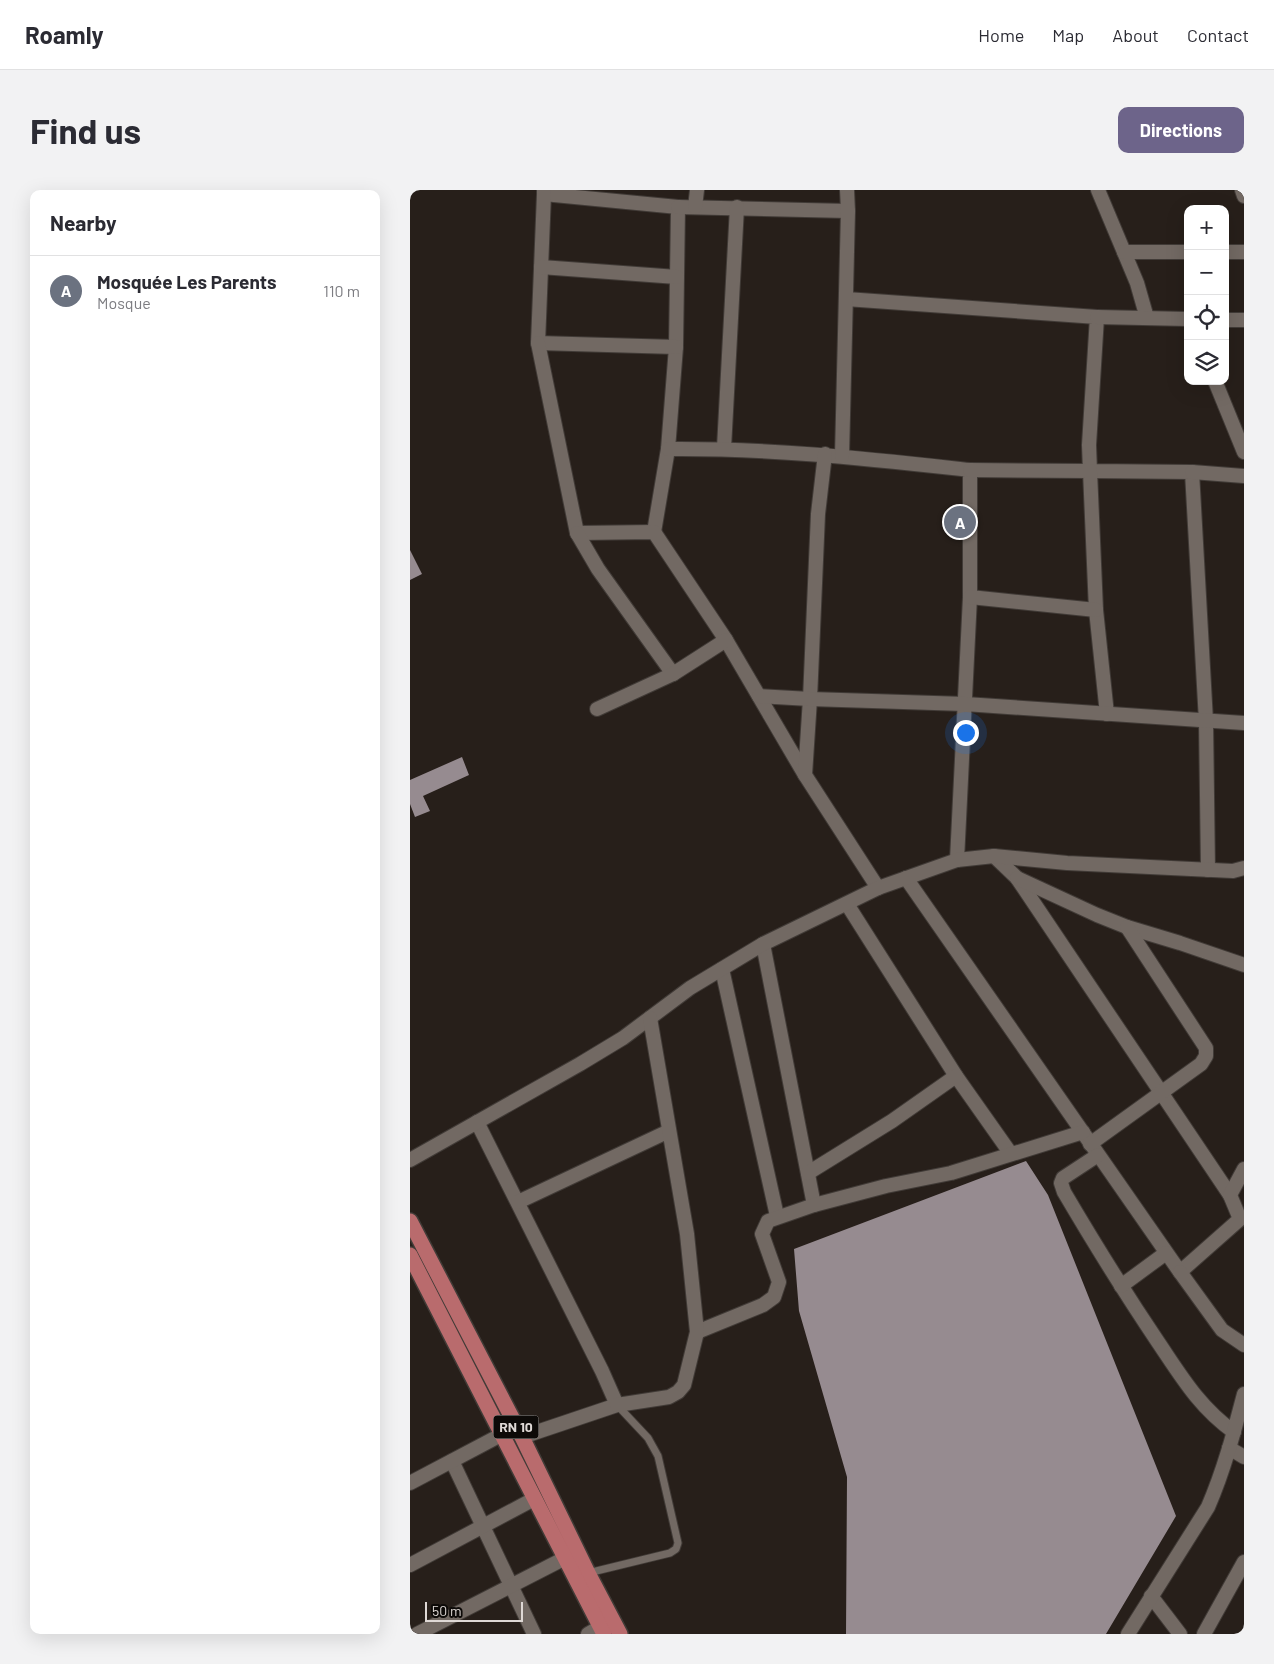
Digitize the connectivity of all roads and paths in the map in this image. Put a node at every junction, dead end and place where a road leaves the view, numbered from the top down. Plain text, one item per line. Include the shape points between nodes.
1 (697, 190) edge
2 (846, 190) edge
3 (1098, 190) edge
4 (1242, 190) edge
5 (544, 192) edge
6 (1244, 196) edge
7 (678, 207) junction
8 (695, 207) junction
9 (737, 207) junction
10 (848, 211) junction
11 (1124, 252) junction
12 (1184, 252) edge
13 (1229, 252) edge
14 (1244, 252) edge
15 (541, 267) junction
16 (677, 277) junction
17 (846, 299) junction
18 (1097, 317) junction
19 (1147, 318) junction
20 (1184, 319) edge
21 (1229, 320) edge
22 (1244, 320) edge
23 (538, 344) junction
24 (676, 347) junction
25 (1217, 385) edge
26 (724, 448) junction
27 (668, 449) junction
28 (1244, 452) edge
29 (825, 454) junction
30 (842, 456) junction
31 (970, 470) junction
32 (1090, 471) junction
33 (1192, 472) junction
34 (1244, 476) edge
35 (654, 532) junction
36 (577, 533) junction
37 (970, 597) junction
38 (1096, 610) junction
39 (726, 640) junction
40 (673, 674) junction
41 (759, 696) junction
42 (810, 699) junction
43 (965, 704) junction
44 (597, 710) dead end
45 (1107, 714) junction
46 (1206, 721) junction
47 (1244, 723) edge
48 (805, 775) junction
49 (994, 856) junction
50 (957, 860) junction
51 (1244, 868) edge
52 (1208, 870) junction
53 (906, 878) junction
54 (1016, 878) junction
55 (878, 888) junction
56 (847, 904) junction
57 (1127, 927) junction
58 (763, 944) junction
59 (1244, 966) edge
60 (722, 969) junction
61 (650, 1018) junction
62 (956, 1076) junction
63 (1162, 1093) junction
64 (477, 1122) junction
65 (669, 1131) junction
66 (1082, 1132) junction
67 (1094, 1149) junction
68 (1011, 1154) junction
69 (410, 1160) edge
70 (1244, 1169) edge
71 (808, 1173) junction
72 (1230, 1195) junction
73 (518, 1202) junction
74 (814, 1205) junction
75 (778, 1216) junction
76 (410, 1221) edge
77 (1242, 1224) edge
78 (1166, 1253) junction
79 (410, 1255) edge
80 (1180, 1272) junction
81 (1121, 1286) junction
82 (697, 1332) junction
83 (1244, 1345) edge
84 (1244, 1394) edge
85 (617, 1406) junction
86 (519, 1432) junction
87 (1234, 1432) junction
88 (501, 1435) junction
89 (1229, 1448) junction
90 (1244, 1457) edge
91 (452, 1461) junction
92 (410, 1483) edge
93 (534, 1499) junction
94 (483, 1526) junction
95 (571, 1555) junction
96 (1244, 1562) edge
97 (410, 1565) edge
98 (588, 1573) junction
99 (511, 1585) junction
100 (1151, 1596) junction
101 (597, 1632) edge
102 (417, 1634) edge
103 (534, 1634) edge
104 (620, 1634) edge
105 (1128, 1634) edge
106 (1180, 1634) edge
107 (1204, 1634) edge

1 - 8 street
2 - 10 street
3 - 11 street
4 - 6 street
5 - 7 street
5 - 15 street
7 - 8 street
7 - 16 street
8 - 9 street
9 - 10 street
9 - 26 street
10 - 17 street
11 - 12 street
11 - 19 street
13 - 14 street
15 - 16 street
15 - 23 street
16 - 24 street
17 - 18 street
17 - 30 street
18 - 19 street
18 - 32 street
19 - 20 street
21 - 22 street
23 - 24 street
23 - 36 street
24 - 27 street
25 - 28 street
26 - 27 street
26 - 29 street
27 - 35 street
29 - 30 street
29 - 42 street via 818,514
30 - 31 street
31 - 32 street
31 - 37 street
32 - 33 street
32 - 38 street
33 - 34 street
33 - 46 street
35 - 36 street
35 - 39 street
36 - 40 street via 598,569
37 - 38 street
37 - 43 street
38 - 45 street
39 - 40 street
39 - 41 street
40 - 44 street
41 - 42 street
41 - 48 street
42 - 43 street
42 - 48 street
43 - 45 street
43 - 50 street
45 - 46 street
46 - 47 street
46 - 52 street
48 - 55 street
49 - 50 street
49 - 52 street
49 - 54 street
50 - 53 street
51 - 52 street
53 - 55 street
53 - 66 street
54 - 57 street
54 - 63 street
55 - 56 street
56 - 58 street
56 - 62 street
57 - 59 street
57 - 63 street via 1206,1048 1201,1064
58 - 60 street
58 - 71 street
60 - 61 street
60 - 75 street
61 - 64 street via 580,1064
61 - 65 street
62 - 68 street
62 - 71 street via 892,1121
63 - 67 street
63 - 72 street
64 - 69 street
64 - 73 street
65 - 73 street
65 - 82 street via 687,1234
66 - 67 street
66 - 68 street
67 - 78 street
67 - 81 street via 1061,1183
68 - 74 street via 951,1173
70 - 72 street
71 - 74 street
72 - 77 street
73 - 85 street
74 - 75 street
75 - 82 street via 768,1221 762,1234 779,1282 774,1298
76 - 86 main road, RN 10
77 - 80 street
78 - 80 street
78 - 81 street
79 - 88 main road, RN 10
80 - 83 street via 1222,1330
81 - 87 street via 1204,1406
82 - 85 street via 684,1385 678,1392 669,1397
84 - 87 street
85 - 86 street
85 - 98 lane via 648,1438 658,1456 678,1543 670,1553
86 - 88 street
86 - 95 main road, RN 10
87 - 89 street
88 - 91 street
88 - 93 main road, RN 10
89 - 90 street
89 - 100 street via 1208,1507
91 - 92 street
91 - 94 street
93 - 94 street
93 - 95 main road, RN 10
94 - 97 street
94 - 99 street
95 - 98 main road, RN 10
95 - 99 street
95 - 101 main road, RN 10
96 - 107 street
98 - 104 main road, RN 10
99 - 102 street
99 - 103 street
100 - 105 street
100 - 106 street

